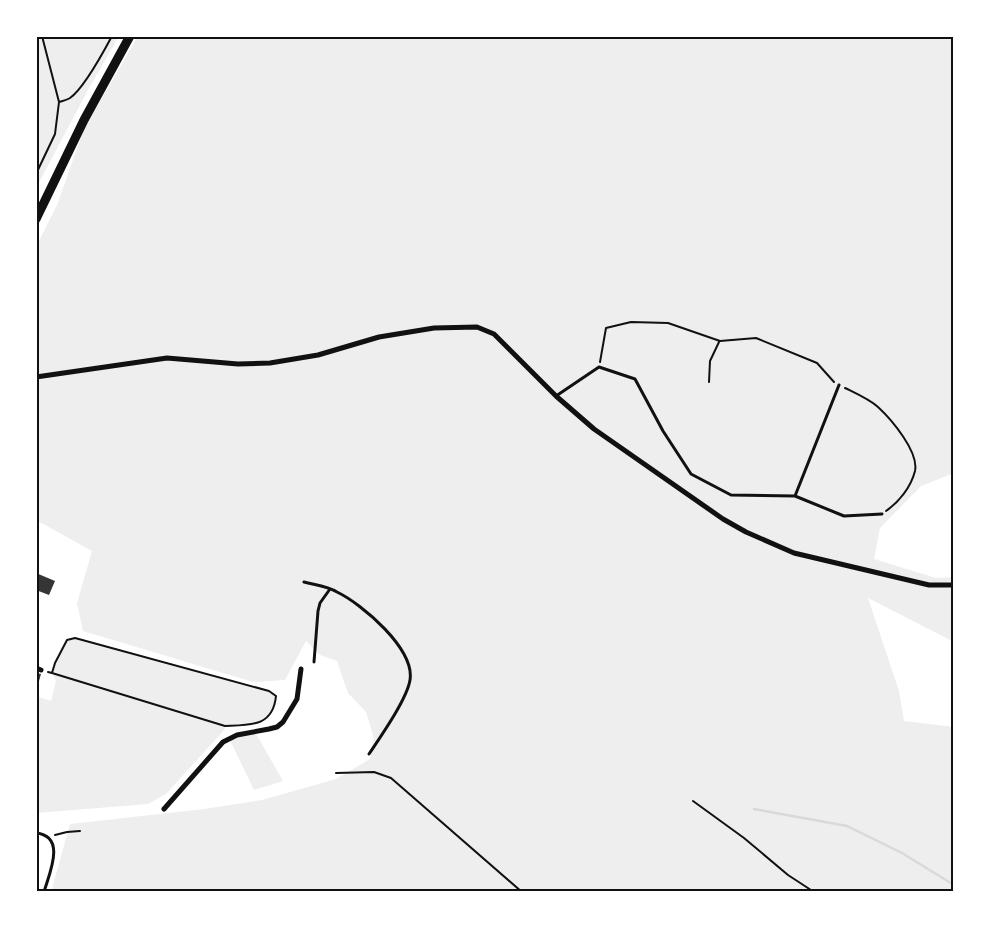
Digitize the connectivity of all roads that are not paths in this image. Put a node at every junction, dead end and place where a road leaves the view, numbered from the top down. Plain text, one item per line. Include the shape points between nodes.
1 (130, 36) edge
2 (36, 219) edge
3 (36, 378) edge
4 (839, 385) road end
5 (556, 396) junction
6 (795, 496) junction
7 (882, 514) road end
8 (304, 582) dead end
9 (954, 584) edge
10 (330, 589) junction
11 (314, 662) dead end
12 (301, 669) dead end
13 (369, 754) dead end
14 (164, 809) dead end
15 (36, 833) edge
16 (44, 892) edge

1 - 2 main road via 84,120
3 - 5 street via 167,358 238,364 270,363 318,355 379,337 434,328 477,327 494,334
4 - 6 lane
5 - 6 lane via 599,367 635,380 691,474 731,495
5 - 9 street via 594,429 746,532 794,552 928,585
6 - 7 lane via 844,516
8 - 10 lane
10 - 11 lane via 318,611
10 - 13 lane via 367,613 390,636 406,655 411,671 403,697
12 - 14 street via 297,699 283,722 277,727 237,735 223,742
15 - 16 lane via 48,837 55,854

